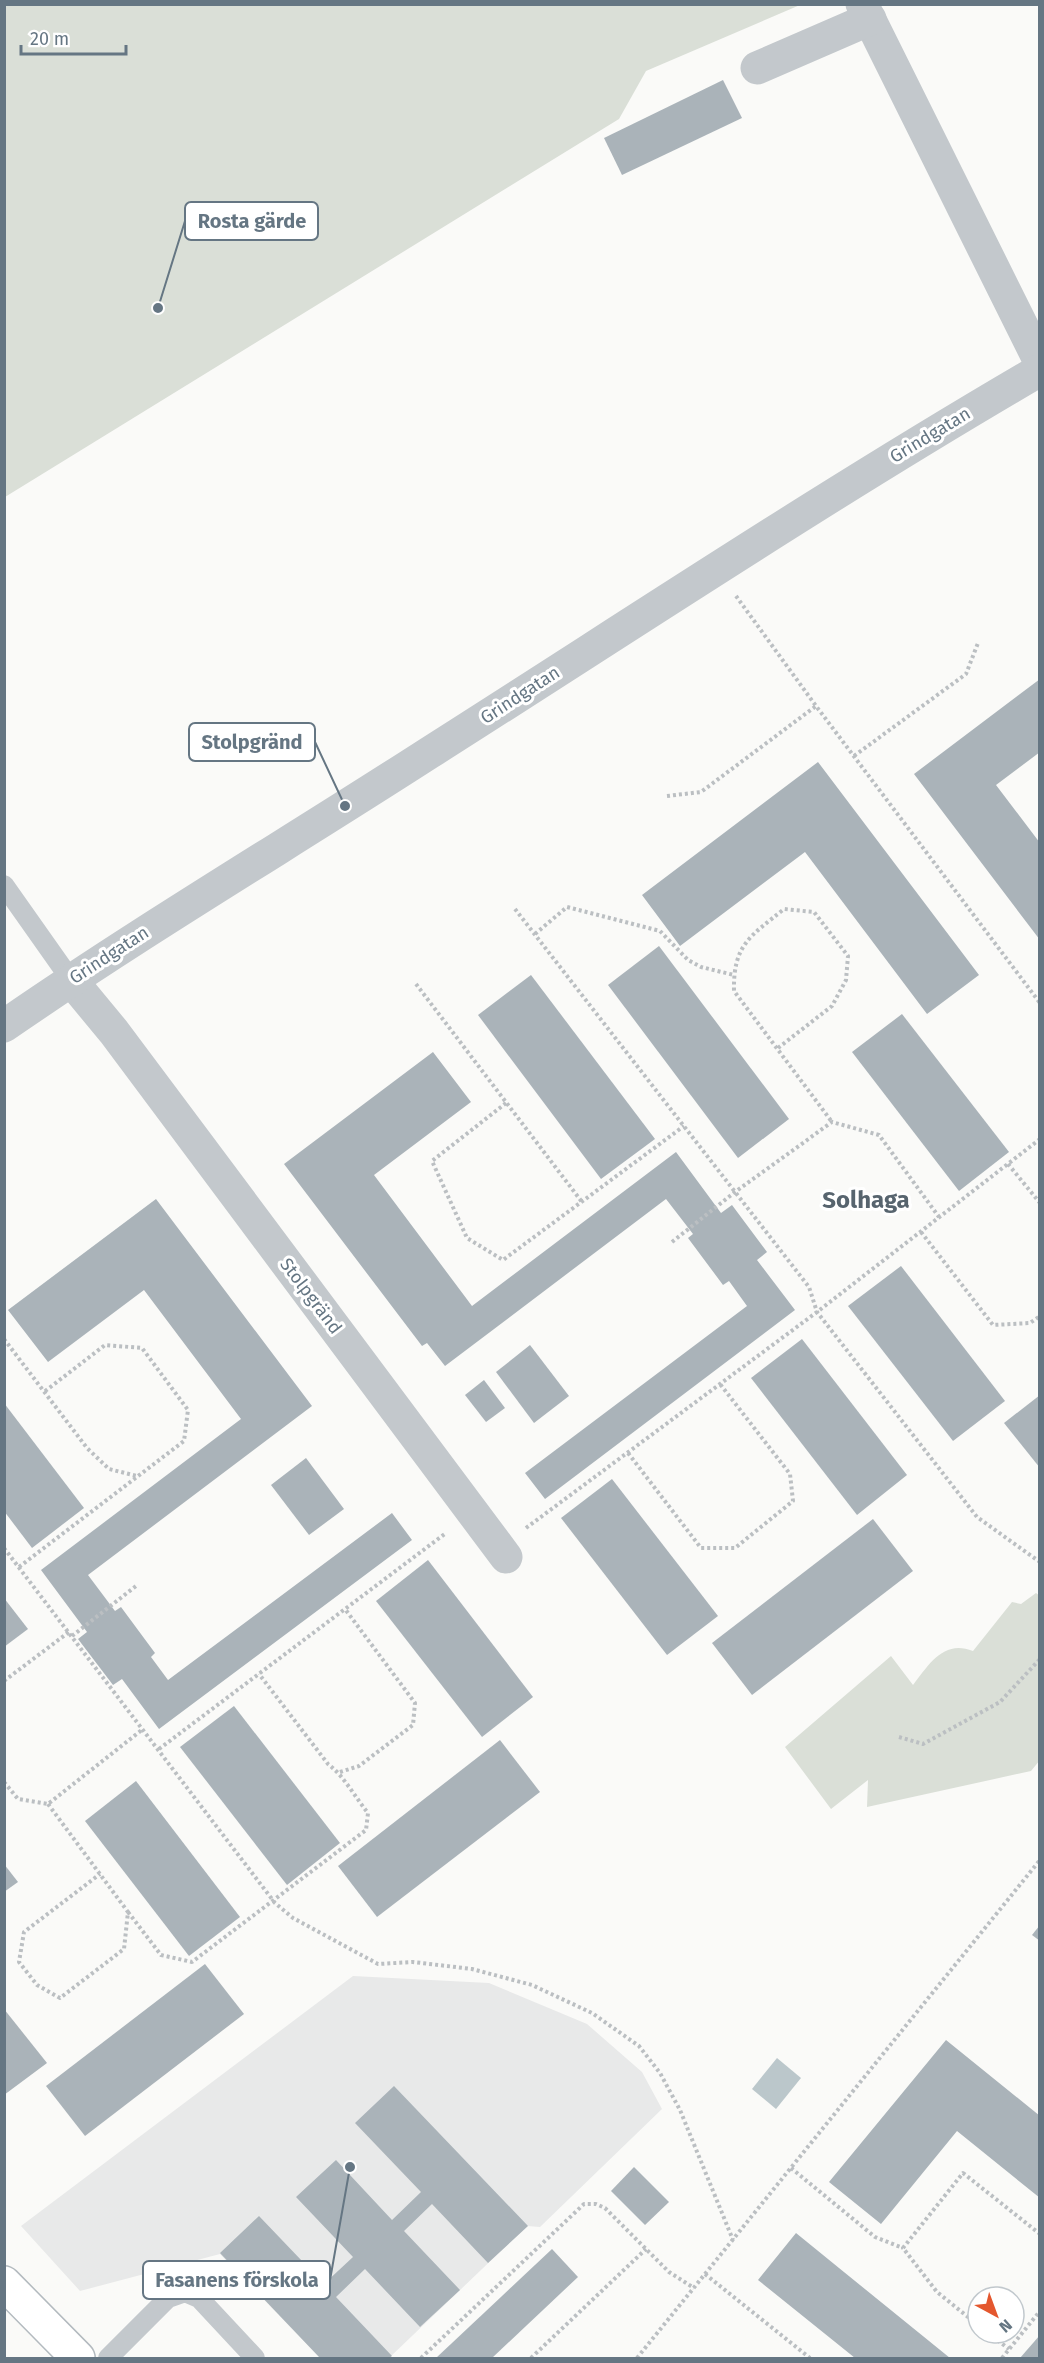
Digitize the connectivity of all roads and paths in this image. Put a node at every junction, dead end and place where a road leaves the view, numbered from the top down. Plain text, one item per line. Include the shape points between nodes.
1 (866, 12) edge
2 (757, 68) dead end
3 (1040, 362) edge
4 (1040, 370) edge
5 (717, 568) junction
6 (978, 643) dead end
7 (816, 706) junction
8 (854, 756) junction
9 (667, 796) dead end
10 (4, 885) edge
11 (515, 909) dead end
12 (535, 934) junction
13 (734, 975) junction
14 (71, 980) junction
15 (416, 984) dead end
16 (1040, 1003) edge
17 (4, 1026) edge
18 (778, 1048) junction
19 (506, 1103) junction
20 (832, 1122) junction
21 (684, 1126) junction
22 (1040, 1139) edge
23 (1008, 1164) junction
24 (735, 1192) junction
25 (582, 1202) junction
26 (1040, 1203) edge
27 (939, 1217) junction
28 (921, 1232) junction
29 (672, 1242) dead end
30 (817, 1312) junction
31 (1040, 1316) edge
32 (4, 1339) edge
33 (720, 1384) junction
34 (44, 1392) junction
35 (628, 1454) junction
36 (137, 1476) junction
37 (474, 1513) junction
38 (4, 1548) edge
39 (502, 1552) joint
40 (1040, 1562) edge
41 (19, 1567) junction
42 (136, 1586) dead end
43 (345, 1609) junction
44 (70, 1634) junction
45 (1040, 1659) edge
46 (259, 1674) junction
47 (4, 1681) edge
48 (144, 1729) junction
49 (899, 1737) dead end
50 (159, 1749) junction
51 (340, 1773) junction
52 (4, 1782) edge
53 (48, 1804) junction
54 (1040, 1860) edge
55 (100, 1875) junction
56 (273, 1901) junction
57 (128, 1912) junction
58 (791, 2168) junction
59 (1040, 2234) edge
60 (733, 2240) junction
61 (903, 2248) junction
62 (646, 2249) junction
63 (705, 2274) junction
64 (4, 2283) edge
65 (694, 2288) junction
66 (1040, 2311) edge
67 (966, 2315) edge
68 (1004, 2345) edge
69 (1009, 2349) junction
70 (78, 2358) edge
71 (108, 2358) edge
72 (255, 2358) edge
73 (421, 2358) edge
74 (531, 2358) edge
75 (637, 2358) edge
76 (810, 2358) edge
77 (1002, 2358) edge

1 - 2 street
1 - 3 street
4 - 5 street, Grindgatan via 929,434
5 - 7 path
5 - 14 street, Grindgatan
6 - 8 path via 966,674
7 - 8 path
7 - 9 path via 701,792
8 - 16 path
10 - 14 lane
11 - 12 path
12 - 13 path via 567,907 660,931 688,960
12 - 21 path
13 - 18 path via 734,991
13 - 18 path via 747,939 784,909 814,912 848,956 846,980 832,1006
14 - 17 street, Grindgatan
14 - 37 street, Stolpgränd
15 - 19 path
18 - 20 path
19 - 25 path
19 - 25 path via 432,1161 467,1238 504,1260
20 - 24 path
20 - 27 path via 879,1135
21 - 24 path
21 - 25 path
22 - 23 path
23 - 26 path
23 - 27 path
24 - 29 path
24 - 30 path via 809,1287
27 - 28 path
28 - 30 path
28 - 31 path via 993,1325 1030,1323
30 - 33 path
30 - 40 path via 977,1517
32 - 34 path
33 - 35 path
33 - 35 path via 790,1474 793,1501 735,1548 701,1548
34 - 36 path via 87,1448 109,1469
34 - 36 path via 105,1345 142,1348 188,1410 184,1441
35 - 39 path
36 - 41 path
37 - 39 street, Stolpgränd
37 - 43 path
38 - 41 path
41 - 44 path
42 - 44 path
43 - 46 path
43 - 51 path via 415,1703 413,1725 359,1766
44 - 47 path
44 - 48 path
45 - 49 path via 1000,1702 923,1744
46 - 50 path
46 - 51 path via 328,1764
48 - 50 path
48 - 53 path
50 - 56 path
51 - 56 path via 368,1814 366,1830
52 - 53 path via 18,1799
53 - 55 path
54 - 58 path
55 - 57 path
55 - 57 path via 24,1932 18,1962 37,1986 60,1998 124,1949
56 - 57 path via 192,1962 161,1955
56 - 60 path via 293,1918 378,1964 413,1962 472,1969 532,1985 592,2013 639,2046 660,2073 680,2110
58 - 60 path
58 - 61 path via 875,2237
59 - 61 path via 963,2173
60 - 63 path
61 - 67 path via 937,2292
62 - 65 path via 669,2272
62 - 73 path via 605,2208 584,2204
62 - 74 path
63 - 65 path
63 - 76 path
64 - 70 street
65 - 75 path
66 - 69 path
68 - 69 path
69 - 77 path
71 - 72 lane via 168,2298 185,2292 199,2298

